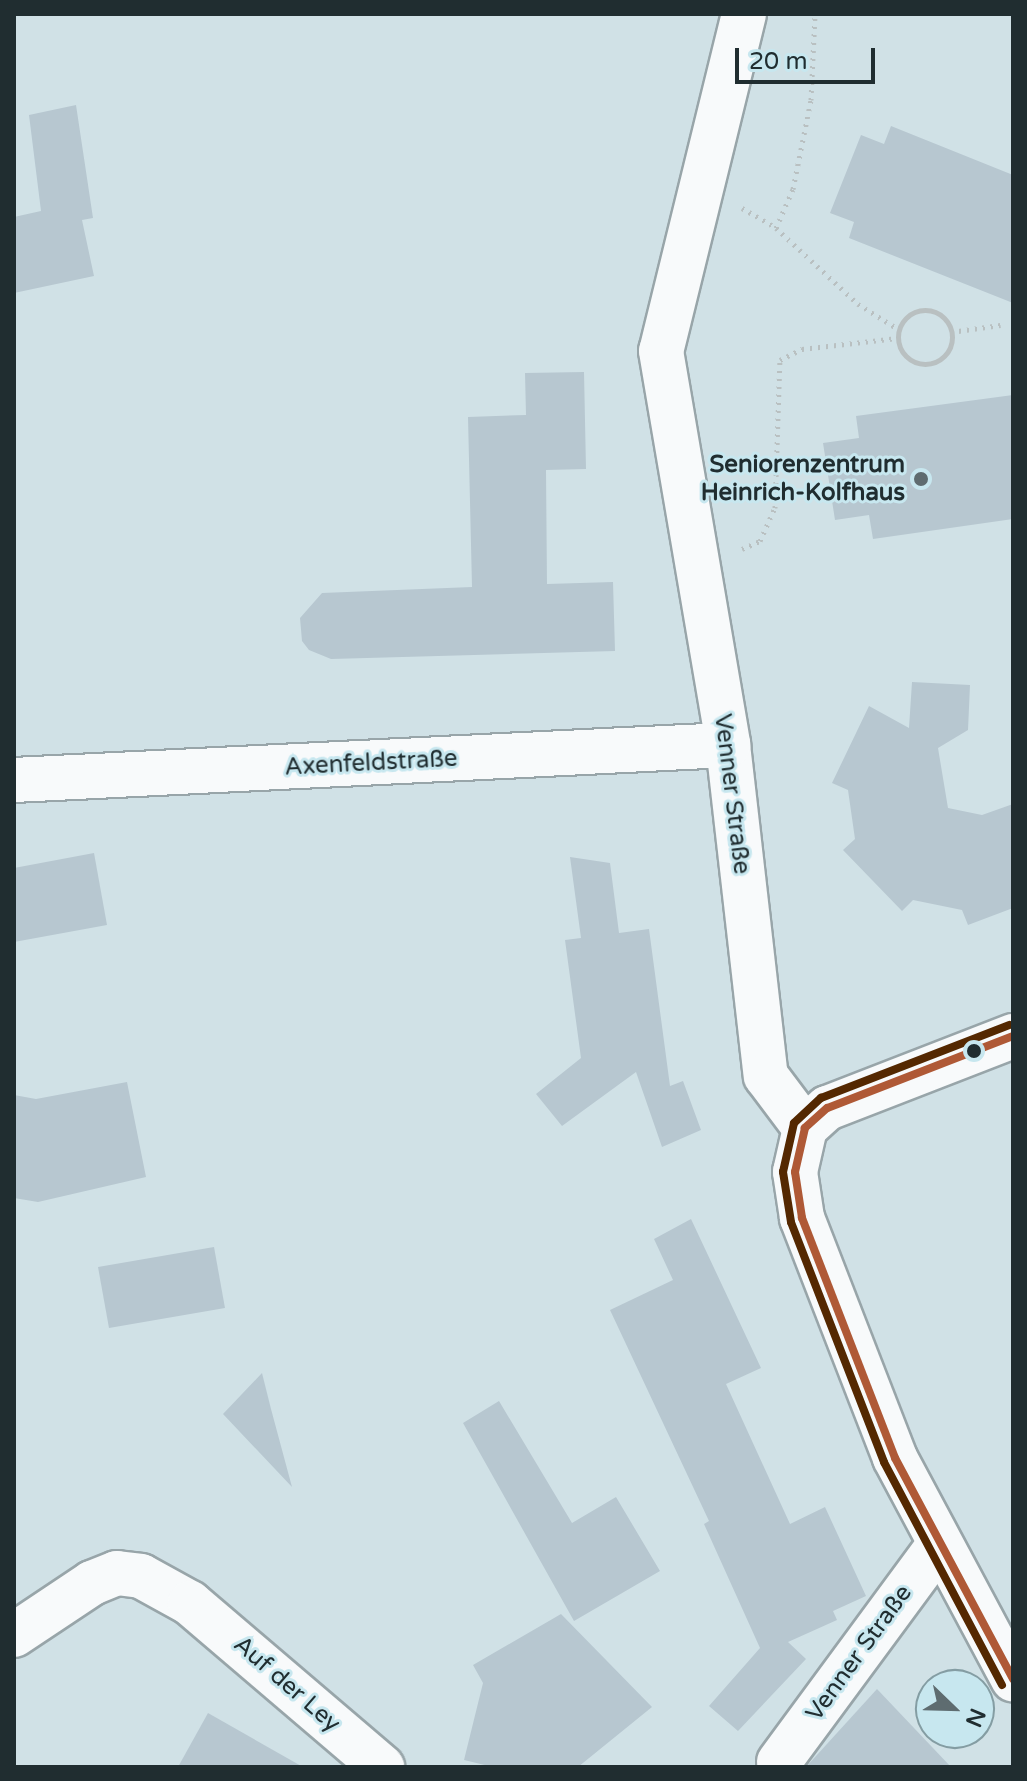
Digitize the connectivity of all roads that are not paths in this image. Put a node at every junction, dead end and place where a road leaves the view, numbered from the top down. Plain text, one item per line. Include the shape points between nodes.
1 (744, 14) edge
2 (728, 745) junction
3 (14, 780) edge
4 (1013, 1036) edge
5 (805, 1128) junction
6 (939, 1545) junction
7 (14, 1635) edge
8 (1013, 1679) edge
9 (779, 1762) dead end
10 (382, 1767) edge

1 - 2 street, Venner Straße via 661,351
2 - 3 street, Axenfeldstraße
2 - 5 street, Venner Straße via 766,1076
4 - 5 street via 860,1091 827,1108
5 - 6 street via 795,1172 802,1218 851,1352
6 - 8 street
6 - 9 street, Venner Straße
7 - 10 street, Auf der Ley via 92,1583 117,1573 141,1576 190,1603

